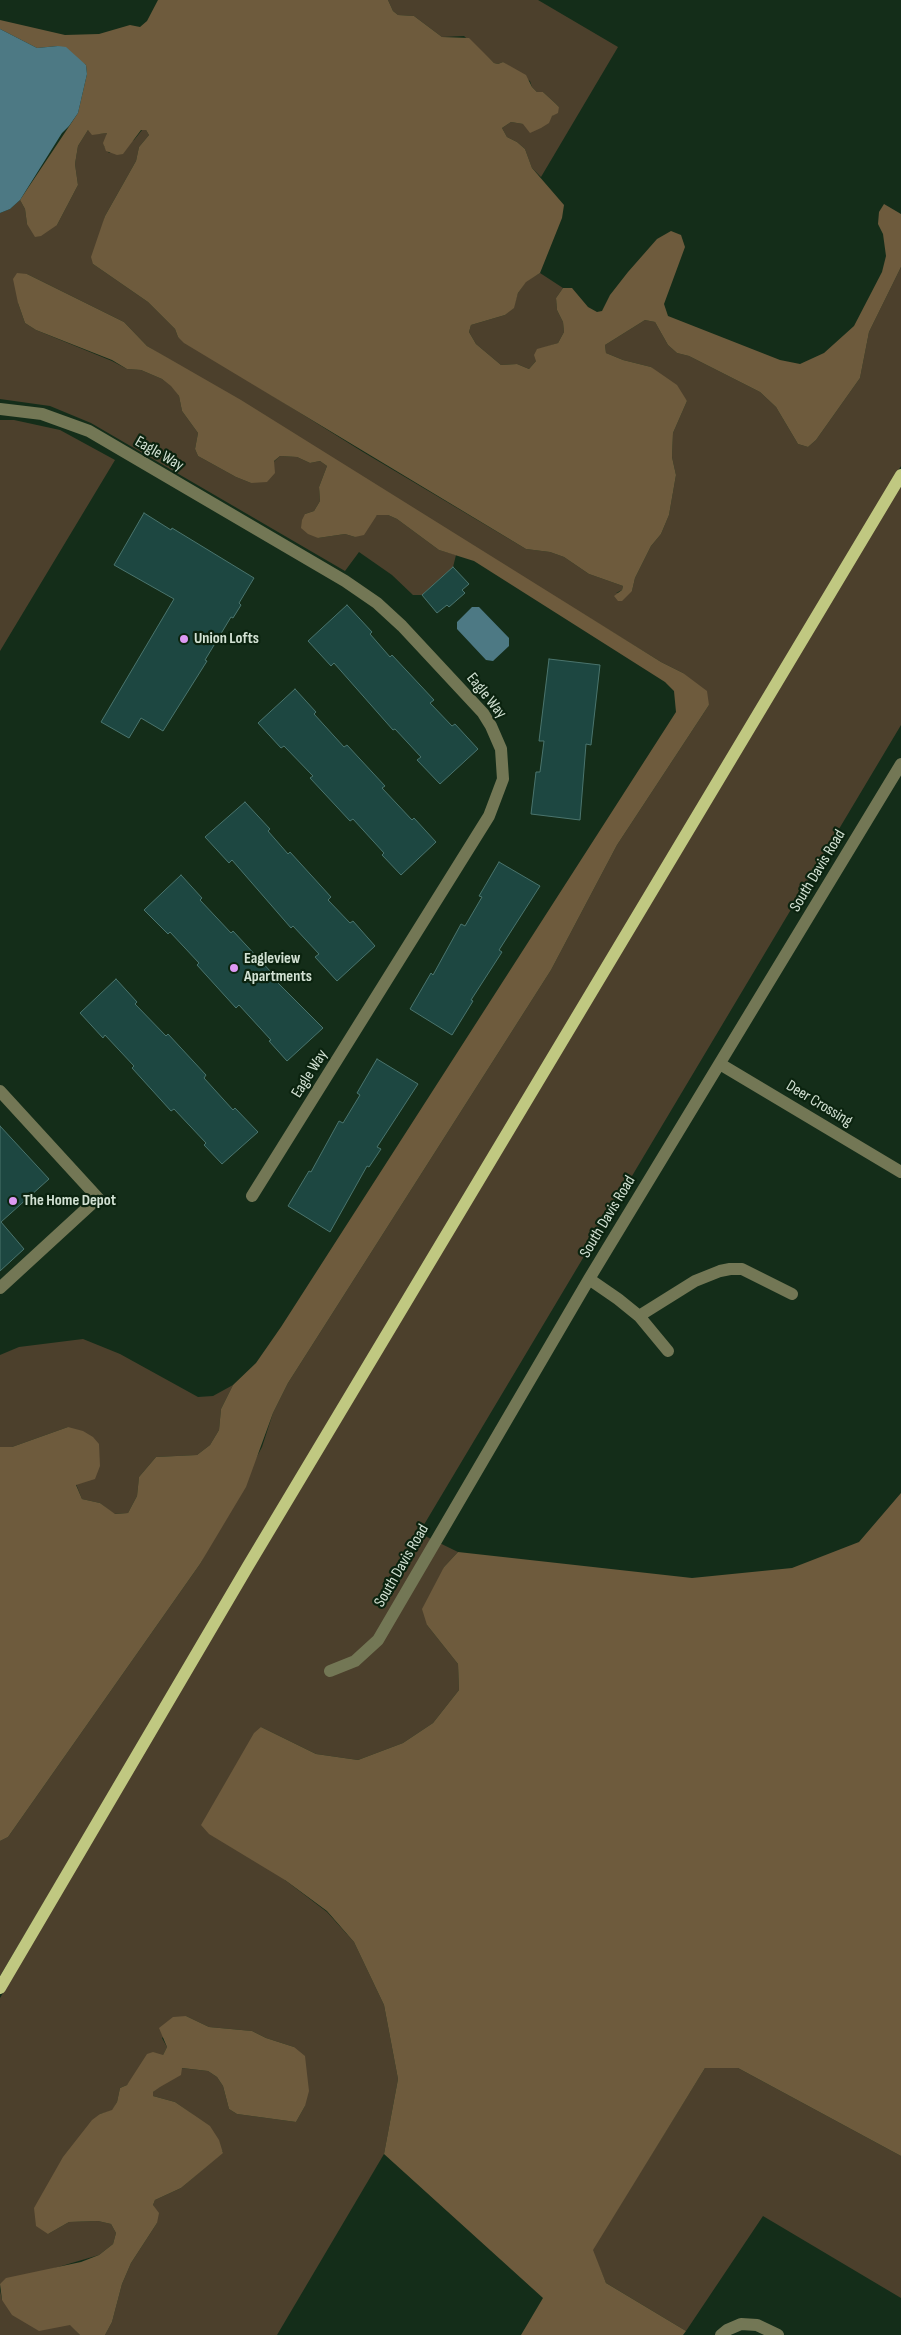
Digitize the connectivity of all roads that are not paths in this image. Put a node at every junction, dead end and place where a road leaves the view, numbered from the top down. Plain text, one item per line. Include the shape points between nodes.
1 (0, 409) edge
2 (901, 475) edge
3 (901, 764) edge
4 (720, 1064) junction
5 (0, 1091) edge
6 (901, 1172) edge
7 (252, 1196) dead end
8 (589, 1279) junction
9 (0, 1288) edge
10 (792, 1294) dead end
11 (638, 1316) junction
12 (668, 1351) dead end
13 (330, 1671) dead end
14 (0, 1988) edge
15 (721, 2335) edge
16 (778, 2335) edge

1 - 7 street, Eagle Way via 42,414 89,432 345,581 377,603 402,626 483,713 501,749 503,780 489,816
2 - 14 main road via 263,1541
3 - 4 street, South Davis Road
4 - 6 street, Deer Crossing
4 - 8 street, South Davis Road
5 - 9 street via 98,1198
8 - 11 street
8 - 13 street, South Davis Road via 378,1640 355,1661
10 - 11 street via 742,1269 730,1269 695,1281
11 - 12 street
15 - 16 street via 741,2324 756,2325

